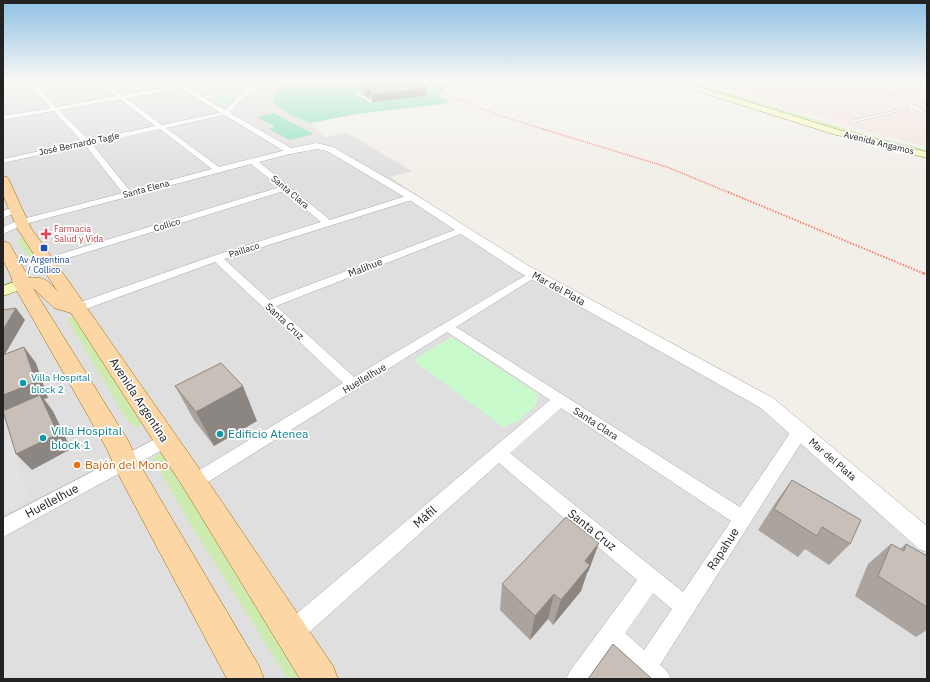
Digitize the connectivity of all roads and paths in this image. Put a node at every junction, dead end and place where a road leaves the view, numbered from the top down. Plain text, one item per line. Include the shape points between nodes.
1 (39, 112) edge
2 (58, 112) edge
3 (140, 112) edge
4 (490, 112) edge
5 (772, 112) edge
6 (794, 112) edge
7 (897, 112) edge
8 (226, 113) joint
9 (3, 118) edge
10 (851, 122) dead end
11 (160, 127) junction
12 (86, 143) junction
13 (927, 149) edge
14 (290, 151) junction
15 (927, 155) edge
16 (3, 161) edge
17 (253, 161) junction
18 (218, 170) junction
19 (3, 180) edge
20 (286, 188) junction
21 (128, 194) junction
22 (412, 196) junction
23 (13, 215) edge
24 (328, 223) junction
25 (463, 230) junction
26 (3, 231) edge
27 (3, 246) edge
28 (217, 258) junction
29 (48, 261) junction
30 (533, 274) junction
31 (927, 275) edge
32 (13, 288) edge
33 (267, 305) junction
34 (79, 307) junction
35 (448, 327) junction
36 (353, 384) junction
37 (560, 400) junction
38 (800, 431) junction
39 (165, 440) junction
40 (498, 453) junction
41 (125, 462) junction
42 (194, 482) junction
43 (743, 518) junction
44 (3, 528) edge
45 (927, 540) edge
46 (651, 578) junction
47 (686, 607) junction
48 (290, 634) junction
49 (610, 634) junction
50 (653, 673) edge
51 (246, 679) edge
52 (320, 679) edge
53 (578, 679) edge

1 - 9 street
2 - 12 street
3 - 11 street
4 - 31 path via 667,167
5 - 15 main road, Avenida Angamos via 836,132
6 - 13 main road, Avenida Angamos
7 - 10 lane
8 - 11 street, José Bernardo Tagle
8 - 14 street
11 - 12 street, José Bernardo Tagle
11 - 18 street
12 - 16 street, José Bernardo Tagle
12 - 21 street
14 - 17 street, Santa Elena
14 - 22 street, Mar del Plata via 309,146 322,146
17 - 18 street, Santa Elena
17 - 20 street, Santa Clara
18 - 21 street, Santa Elena
19 - 23 main road, Avenida Argentina
20 - 24 street, Santa Clara
20 - 29 street, Collico
21 - 23 street, Santa Elena
22 - 24 street, Paillaco
22 - 25 street, Mar del Plata
23 - 26 street, Santa Elena
23 - 29 main road, Avenida Argentina
24 - 28 street, Paillaco
25 - 30 street, Mar del Plata
25 - 33 street, Malihue
27 - 32 main road via 20,276
28 - 33 street, Santa Cruz
28 - 34 street, Paillaco
29 - 34 main road, Avenida Argentina
30 - 35 street, Huellelhue
30 - 38 street, Mar del Plata via 767,403
32 - 34 main road via 38,282 62,306
32 - 41 main road via 120,449
33 - 36 street, Santa Cruz
34 - 39 main road, Avenida Argentina
35 - 36 street, Huellelhue
35 - 37 street, Santa Clara
36 - 42 street, Huellelhue
37 - 40 street, Máfil
37 - 43 street, Santa Clara
38 - 43 street, Rapahue
38 - 45 street, Mar del Plata
39 - 41 street, Huellelhue
39 - 42 main road, Avenida Argentina
40 - 46 street, Santa Cruz
40 - 48 street, Máfil
41 - 44 street, Huellelhue
41 - 51 main road
42 - 48 main road, Avenida Argentina
43 - 47 street, Rapahue
46 - 47 street, Santa Cruz
46 - 49 street
47 - 50 street, Rapahue
48 - 52 main road, Avenida Argentina
49 - 50 street
49 - 53 street

